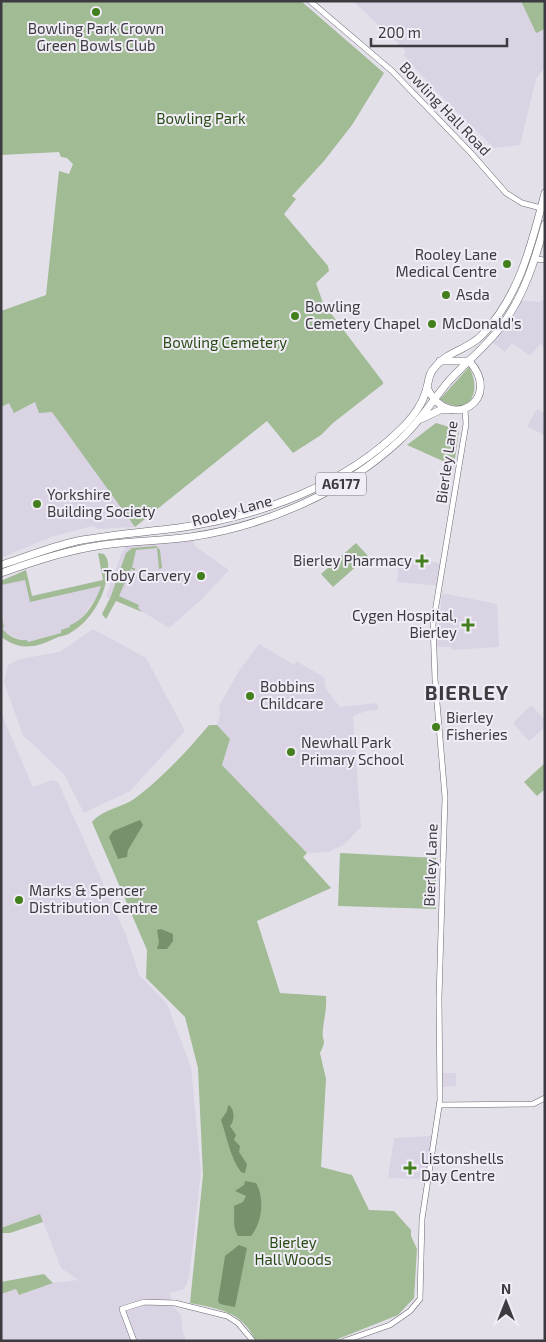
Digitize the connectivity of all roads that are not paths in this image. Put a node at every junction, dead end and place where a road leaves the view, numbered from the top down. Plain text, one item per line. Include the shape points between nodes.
1 (310, 1) edge
2 (545, 193) edge
3 (540, 208) junction
4 (545, 224) edge
5 (535, 259) junction
6 (545, 260) edge
7 (457, 360) junction
8 (440, 361) junction
9 (469, 361) junction
10 (456, 373) junction
11 (427, 388) junction
12 (434, 399) junction
13 (452, 410) junction
14 (465, 410) junction
15 (418, 420) junction
16 (1, 565) edge
17 (1, 573) edge
18 (545, 1098) edge
19 (440, 1105) junction
20 (134, 1341) edge
21 (253, 1341) edge
22 (344, 1341) edge

1 - 3 street, Bowling Hall Road via 392,71 506,193 522,203
2 - 3 highway, Rooley Lane / A6177
3 - 8 highway, Rooley Lane / A6177 via 522,271 498,316 470,346 452,352
4 - 5 highway, Rooley Lane / A6177
5 - 6 street
5 - 9 highway, Rooley Lane / A6177 via 522,293 502,324
7 - 8 highway
7 - 9 highway
7 - 10 highway
8 - 11 highway, Rooley Lane / A6177 via 428,377
9 - 10 highway, Rooley Lane / A6177
9 - 14 highway via 477,373 480,393 475,403
10 - 12 highway, Rooley Lane / A6177
11 - 12 highway
11 - 16 highway, Rooley Lane / A6177 via 415,413 375,451 349,470 276,504 248,515 208,523 74,542
12 - 13 highway
12 - 15 highway, Rooley Lane / A6177
13 - 14 highway
13 - 15 highway via 440,410
14 - 19 street, Bierley Lane via 466,424 433,624 446,797 439,998
15 - 17 highway, Rooley Lane / A6177 via 377,460 349,479 278,513 191,537 84,548 42,558
18 - 19 street via 533,1104
19 - 22 street, Bierley Lane via 422,1219 420,1299 390,1325
20 - 21 street via 122,1309 144,1302 175,1303 227,1316 238,1323

